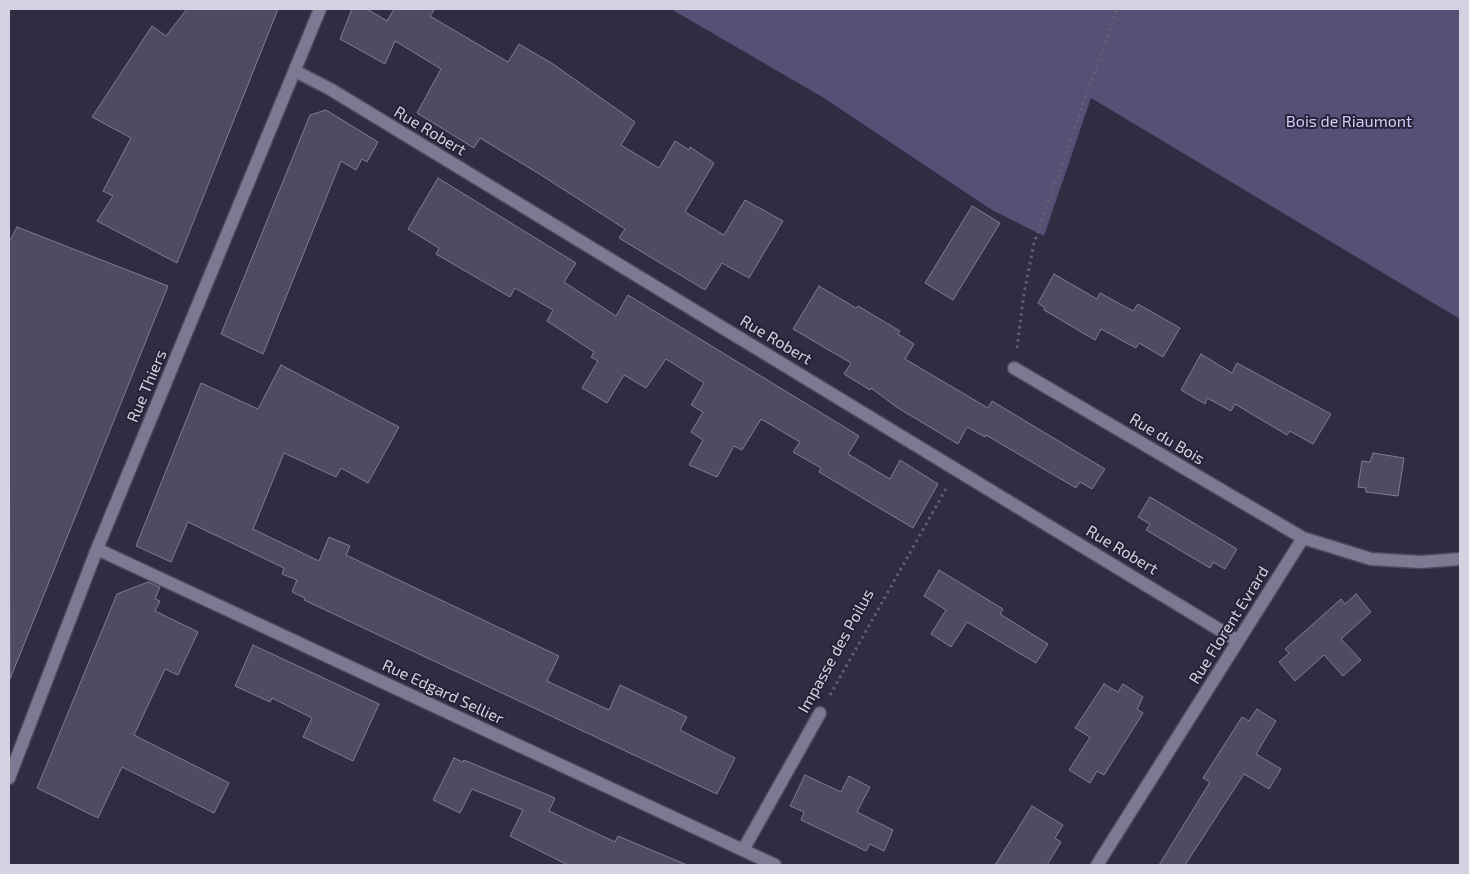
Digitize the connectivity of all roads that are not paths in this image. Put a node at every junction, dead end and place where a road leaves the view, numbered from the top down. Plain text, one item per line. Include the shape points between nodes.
1 (320, 9) edge
2 (295, 72) junction
3 (1014, 368) road end
4 (1303, 538) junction
5 (97, 549) junction
6 (1460, 559) edge
7 (1238, 641) junction
8 (820, 713) road end
9 (9, 778) edge
10 (743, 850) junction
11 (775, 865) edge
12 (1097, 865) edge

1 - 2 street, Rue Thiers
2 - 5 street, Rue Thiers
2 - 7 street, Rue Robert via 330,89
3 - 4 street, Rue du Bois
4 - 6 street via 1371,559 1422,562
4 - 7 street, Rue Florent Evrard
5 - 9 street, Rue Thiers
5 - 10 street, Rue Edgard Sellier
7 - 12 street, Rue Florent Evrard
8 - 10 street, Impasse des Poilus
10 - 11 street, Rue Edgard Sellier

